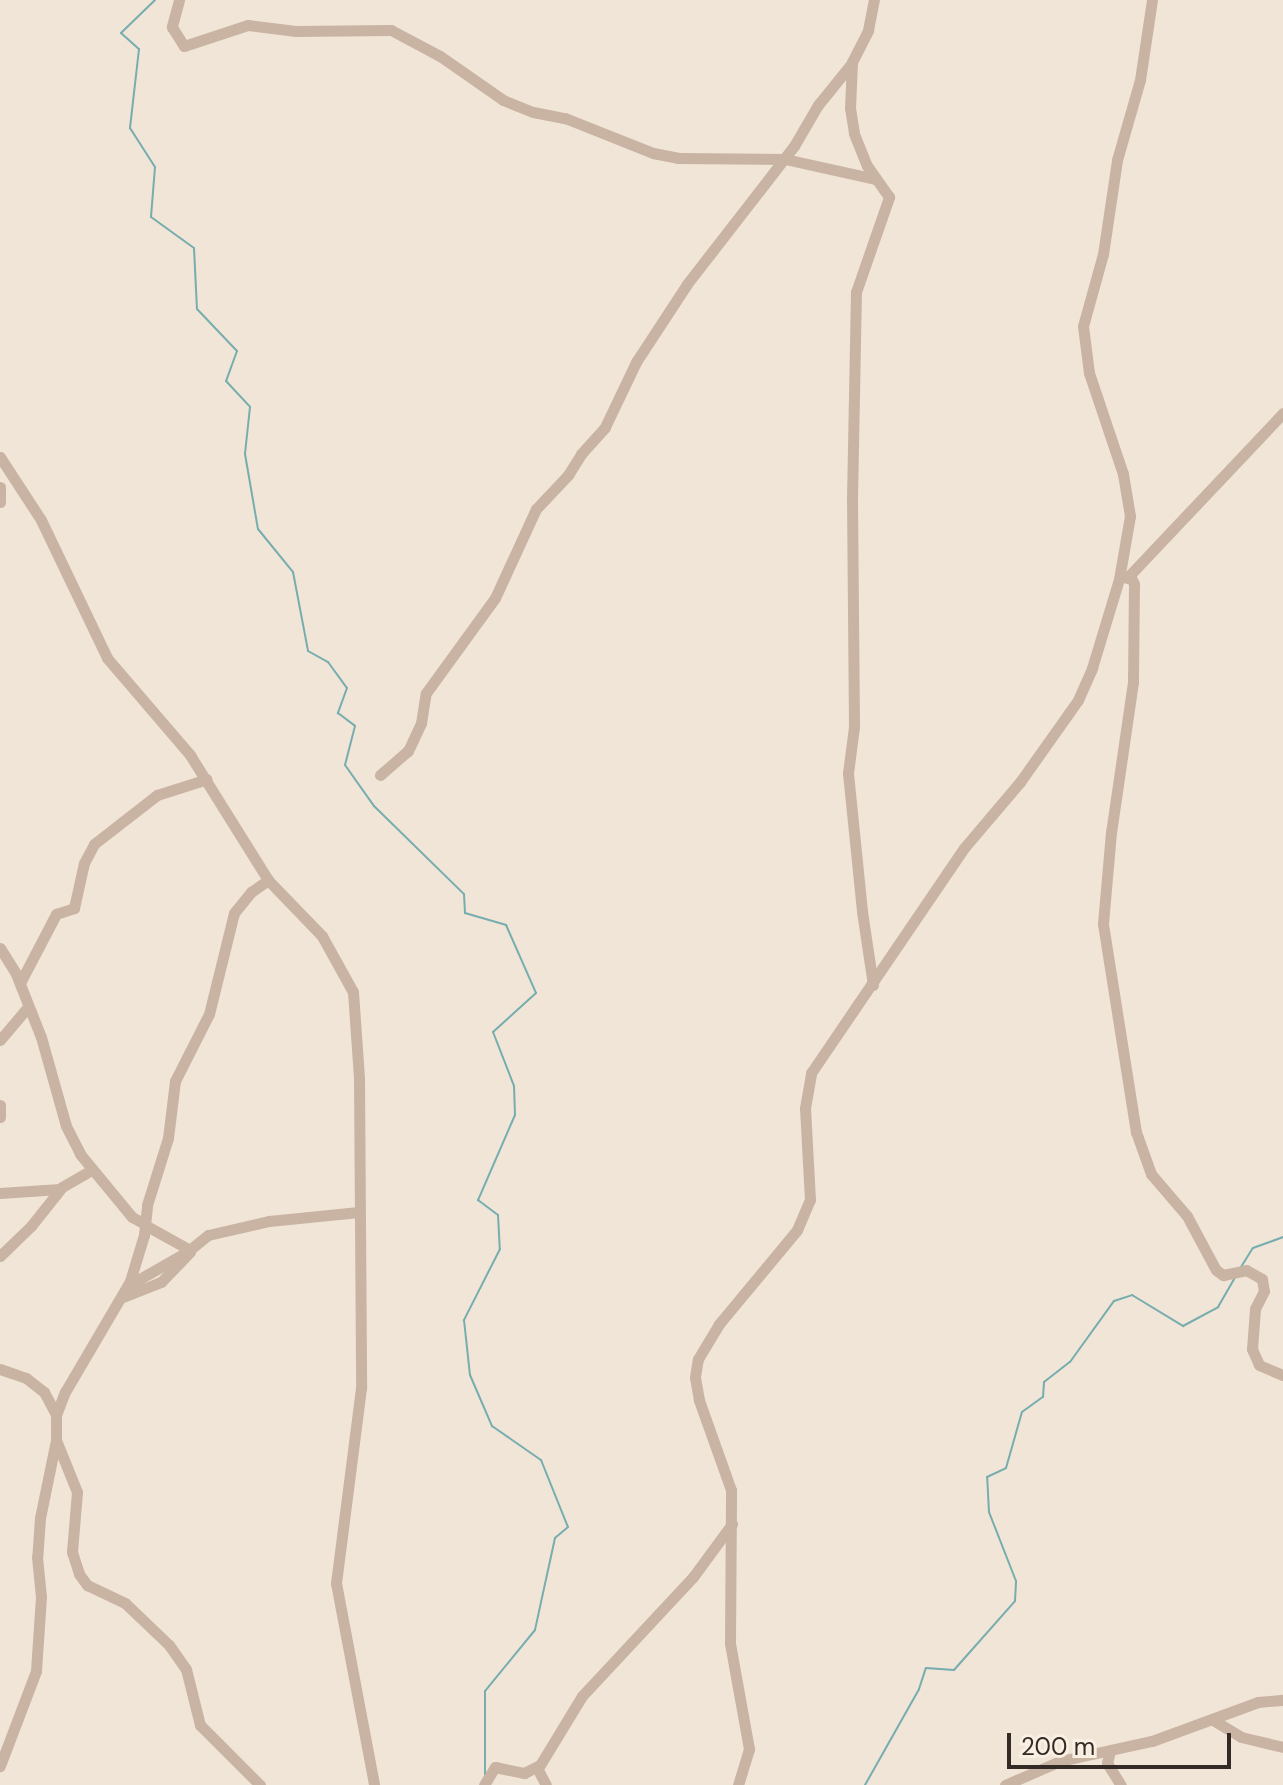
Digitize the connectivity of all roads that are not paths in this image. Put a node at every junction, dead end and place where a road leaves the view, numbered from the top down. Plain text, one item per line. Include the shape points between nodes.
1 (179, 0) edge
2 (874, 0) edge
3 (1152, 0) edge
4 (852, 62) junction
5 (785, 159) junction
6 (875, 179) junction
7 (1283, 413) edge
8 (0, 457) edge
9 (0, 487) edge
10 (0, 502) edge
11 (1130, 575) junction
12 (1113, 594) junction
13 (380, 775) dead end
14 (207, 779) junction
15 (268, 880) junction
16 (1, 951) edge
17 (20, 983) junction
18 (873, 985) junction
19 (27, 1008) junction
20 (0, 1040) edge
21 (0, 1105) edge
22 (0, 1117) edge
23 (91, 1170) junction
24 (60, 1189) junction
25 (0, 1193) edge
26 (359, 1212) junction
27 (145, 1225) junction
28 (192, 1249) junction
29 (0, 1256) edge
30 (125, 1291) junction
31 (0, 1369) edge
32 (1283, 1375) edge
33 (56, 1415) junction
34 (56, 1440) junction
35 (732, 1524) junction
36 (1283, 1700) edge
37 (1213, 1720) junction
38 (1283, 1747) edge
39 (1110, 1751) junction
40 (0, 1766) edge
41 (537, 1768) junction
42 (260, 1785) edge
43 (374, 1785) edge
44 (484, 1785) edge
45 (546, 1785) edge
46 (738, 1785) edge
47 (1005, 1785) edge
48 (1121, 1785) edge

1 - 5 street via 172,27 184,46 248,25 296,31 391,30 503,100 653,153
2 - 4 street via 868,30
3 - 12 street via 1140,80 1117,160 1103,254 1083,326 1089,373 1129,501 1128,536
4 - 5 street
4 - 6 street via 851,121
5 - 6 street
5 - 13 street via 687,284 636,362 605,427 536,509 499,591 426,693 421,723 408,751
6 - 18 street via 886,189 888,206 860,273 855,317 854,727 848,773
7 - 11 street
8 - 14 street via 41,520 107,658
9 - 10 street
11 - 12 street
11 - 32 street via 1133,682 1103,924 1136,1132 1151,1174 1187,1216 1216,1270 1223,1275 1246,1270 1262,1279 1252,1349 1259,1365
12 - 18 street via 1078,700 1011,794 964,848
14 - 15 street
14 - 17 street via 157,795 94,844 74,908 56,914
15 - 26 street via 327,943 353,992
15 - 27 street via 242,901 230,923 209,1014 175,1081 170,1130
16 - 17 street
17 - 19 street
18 - 35 street via 807,1082 805,1123 812,1182 806,1211 698,1359 699,1400 731,1490
19 - 20 street
19 - 23 street via 66,1126
21 - 22 street
23 - 24 street
23 - 27 street
24 - 25 street
24 - 29 street
26 - 28 street via 269,1221 208,1235
26 - 43 street via 361,1388 336,1583
27 - 28 street
27 - 30 street
28 - 30 street via 171,1275 143,1292
30 - 33 street
31 - 33 street via 36,1384
33 - 34 street
34 - 40 street via 40,1518 36,1671
34 - 42 street via 77,1492 72,1552 82,1579 125,1603 169,1645 186,1669 200,1725
35 - 41 street via 693,1577 582,1696
35 - 46 street via 730,1643 749,1749
36 - 37 street via 1258,1702
37 - 38 street via 1241,1737
37 - 39 street
39 - 47 street via 1060,1761
39 - 48 street via 1107,1763
41 - 44 street via 524,1773 495,1767
41 - 45 street

